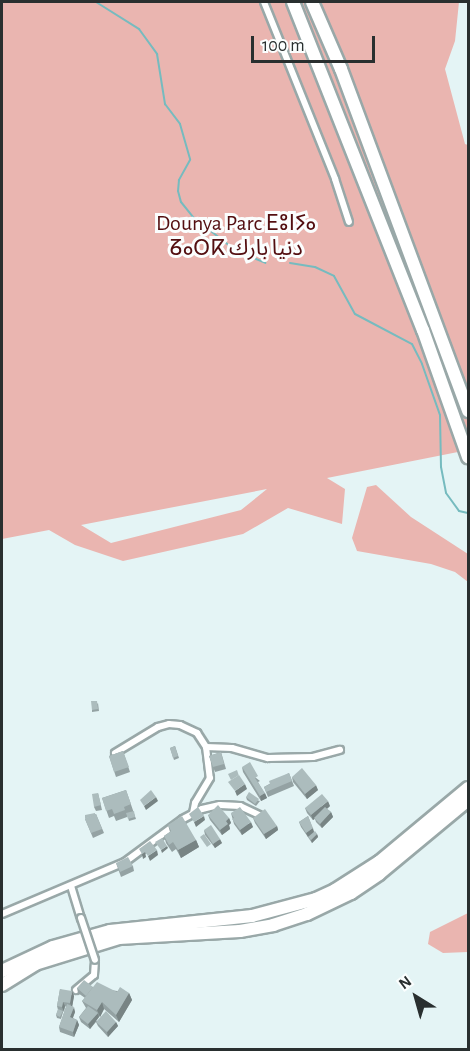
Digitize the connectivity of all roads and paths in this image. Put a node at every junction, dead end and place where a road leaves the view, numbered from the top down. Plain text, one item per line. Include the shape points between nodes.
1 (264, 2) edge
2 (293, 2) edge
3 (312, 2) edge
4 (349, 222) dead end
5 (468, 411) edge
6 (468, 457) edge
7 (206, 747) junction
8 (340, 750) dead end
9 (115, 753) edge
10 (468, 788) edge
11 (468, 800) edge
12 (193, 813) junction
13 (259, 816) edge
14 (71, 886) junction
15 (2, 914) edge
16 (2, 971) edge
17 (2, 985) edge
18 (76, 990) edge

1 - 4 street
2 - 6 highway via 423,330
3 - 5 highway via 341,69
7 - 8 street via 279,758 314,757
7 - 9 street via 197,733 169,724
7 - 12 street via 209,783
10 - 16 highway via 379,862 316,899 252,915 110,931 53,947
11 - 17 highway via 379,874 351,893 307,914 273,926 240,931 119,938 35,964
12 - 13 street via 230,805
12 - 14 street via 125,862
14 - 15 street
14 - 18 street, bridge via 95,960 94,975

